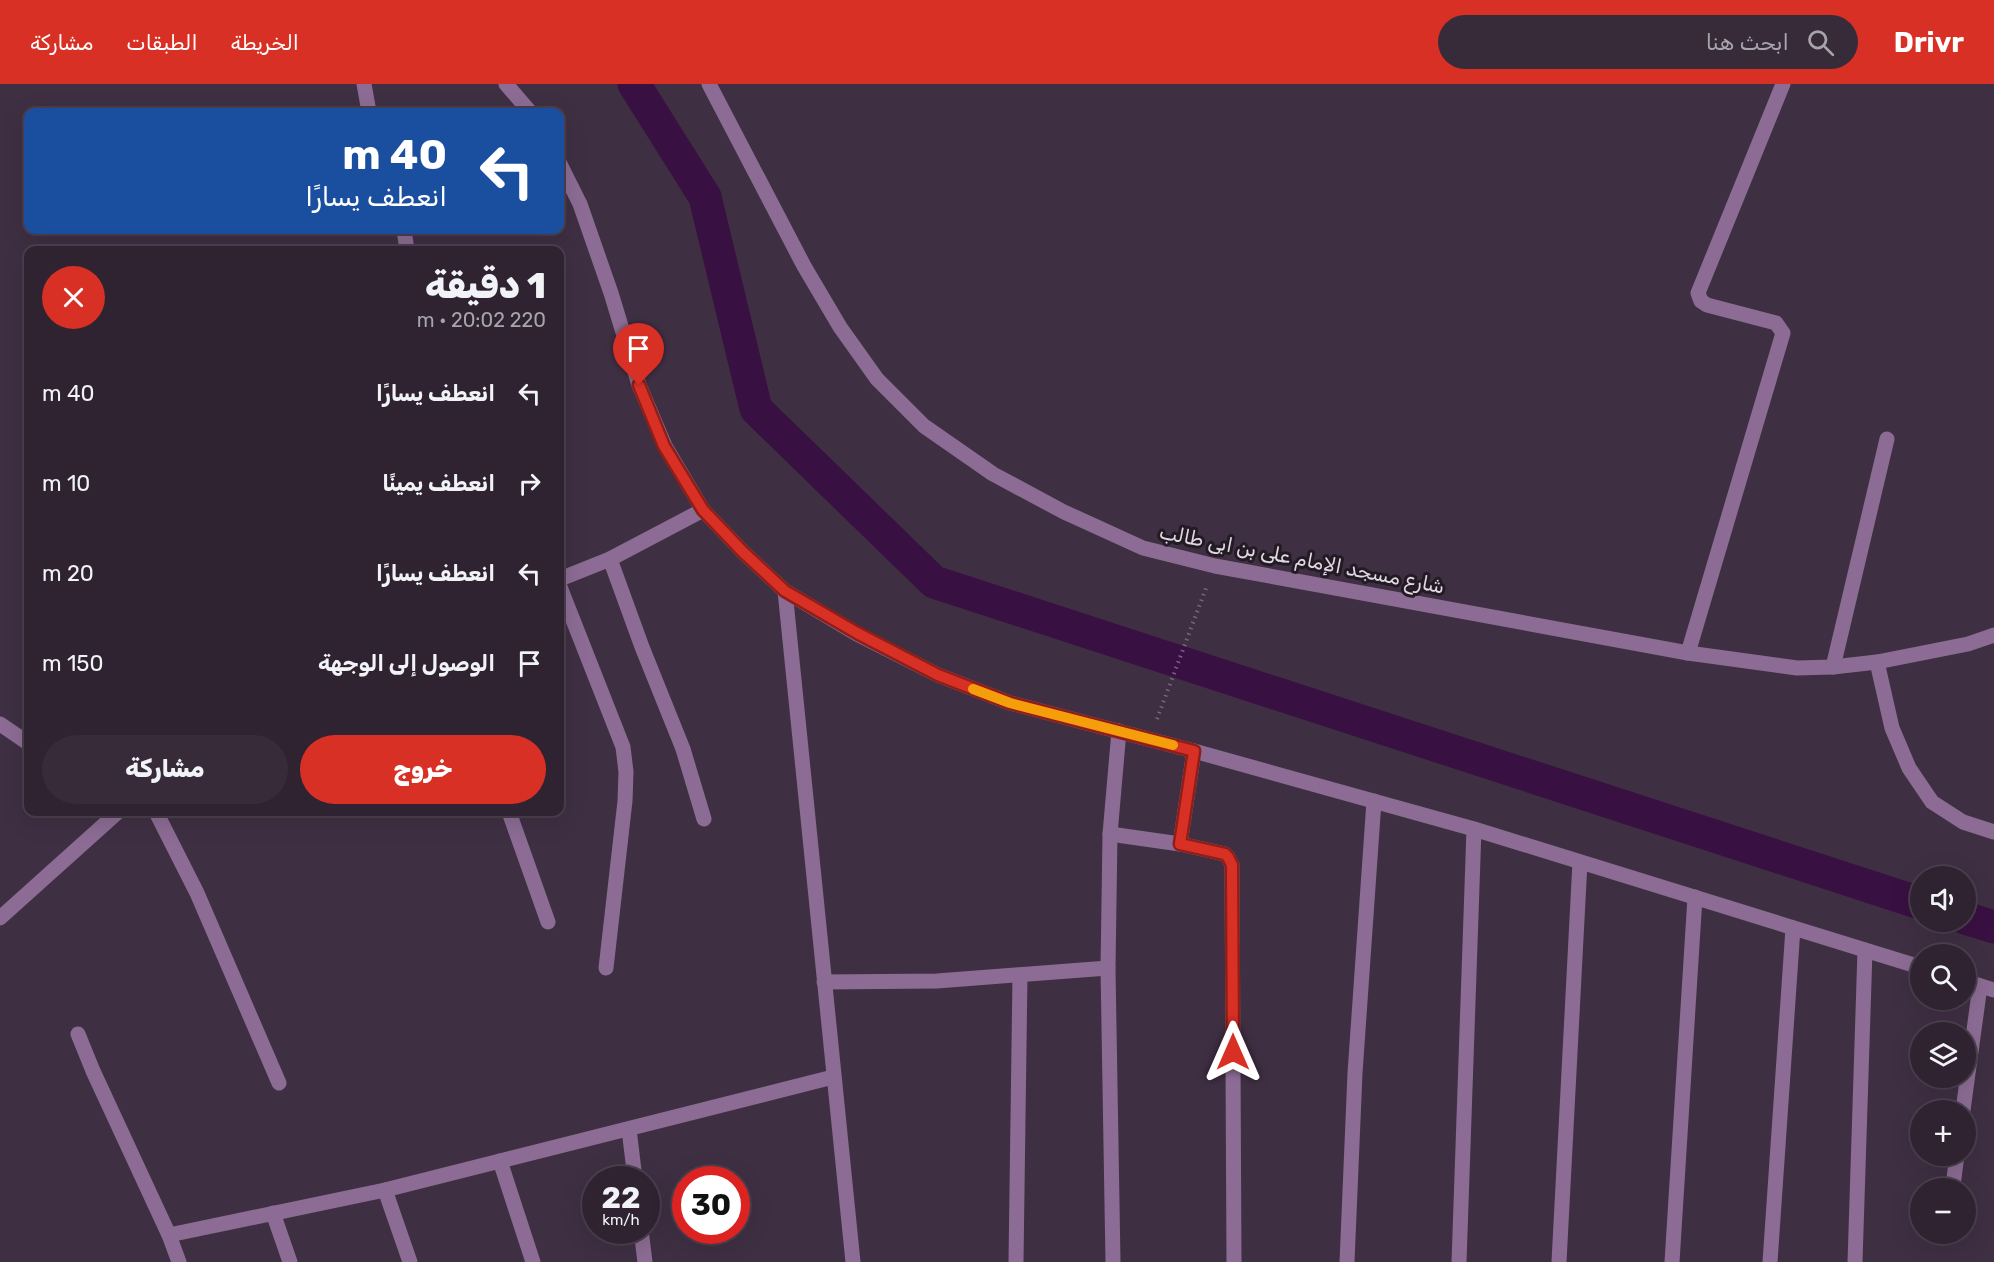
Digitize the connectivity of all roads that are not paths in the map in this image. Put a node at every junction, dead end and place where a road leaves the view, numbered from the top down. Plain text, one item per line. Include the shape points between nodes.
1 (364, 84) edge
2 (506, 84) edge
3 (709, 84) edge
4 (1783, 84) edge
5 (368, 108) edge
6 (527, 108) edge
7 (564, 172) edge
8 (1887, 439) dead end
9 (703, 510) junction
10 (610, 559) junction
11 (564, 577) edge
12 (785, 591) junction
13 (564, 597) edge
14 (1994, 635) edge
15 (1688, 653) junction
16 (1877, 662) junction
17 (1833, 667) junction
18 (0, 724) edge
19 (1119, 731) junction
20 (24, 740) edge
21 (1194, 751) junction
22 (1374, 801) junction
23 (114, 816) edge
24 (158, 816) edge
25 (510, 816) edge
26 (704, 819) dead end
27 (1474, 829) junction
28 (1994, 832) edge
29 (1110, 834) junction
30 (1180, 844) junction
31 (1580, 862) junction
32 (1695, 897) junction
33 (0, 918) edge
34 (548, 922) dead end
35 (1793, 928) junction
36 (1865, 950) junction
37 (1910, 965) edge
38 (606, 968) dead end
39 (1108, 969) junction
40 (1020, 975) junction
41 (825, 982) junction
42 (1980, 986) edge
43 (78, 1034) dead end
44 (833, 1077) junction
45 (279, 1083) dead end
46 (1964, 1100) edge
47 (629, 1129) junction
48 (500, 1161) junction
49 (633, 1166) edge
50 (385, 1190) junction
51 (273, 1213) junction
52 (169, 1235) junction
53 (643, 1244) edge
54 (179, 1262) edge
55 (290, 1262) edge
56 (410, 1262) edge
57 (532, 1262) edge
58 (645, 1262) edge
59 (854, 1262) edge
60 (1016, 1262) edge
61 (1113, 1262) edge
62 (1234, 1262) edge
63 (1347, 1262) edge
64 (1459, 1262) edge
65 (1559, 1262) edge
66 (1672, 1262) edge
67 (1770, 1262) edge
68 (1855, 1262) edge

1 - 5 street
2 - 6 street
3 - 15 street, شارع مسجد الإمام على بن ابى طالب via 804,266 877,379 924,426 993,474 1143,548 1215,566
4 - 15 street via 1698,293 1707,305 1776,322 1783,333
7 - 9 street via 580,204 639,385 664,446
8 - 17 street
9 - 10 street
9 - 12 street
10 - 11 street
10 - 26 street via 683,749
12 - 19 street via 938,675 1010,703
12 - 41 street
13 - 38 street via 623,747 627,772
14 - 16 street, شارع مسجد الإمام على بن ابى طالب
15 - 17 street, شارع مسجد الإمام على بن ابى طالب via 1797,668
16 - 17 street, شارع مسجد الإمام على بن ابى طالب
16 - 28 street via 1892,728 1910,768 1932,802 1963,822
18 - 20 street
19 - 21 street
19 - 29 street
21 - 22 street
21 - 30 street
22 - 27 street
22 - 63 street via 1355,1073
23 - 33 street
24 - 45 street via 197,893
25 - 34 street
27 - 31 street
27 - 64 street
29 - 30 street
29 - 39 street
30 - 62 street via 1225,854 1232,865
31 - 32 street
31 - 65 street
32 - 35 street
32 - 66 street
35 - 36 street
35 - 67 street
36 - 37 street
36 - 68 street
39 - 40 street
39 - 61 street
40 - 41 street
40 - 60 street
41 - 44 street
42 - 46 street
43 - 52 street
44 - 47 street
44 - 59 street
47 - 48 street
47 - 49 street
48 - 50 street
48 - 57 street
50 - 51 street
50 - 56 street
51 - 52 street
51 - 55 street
52 - 54 street
53 - 58 street

